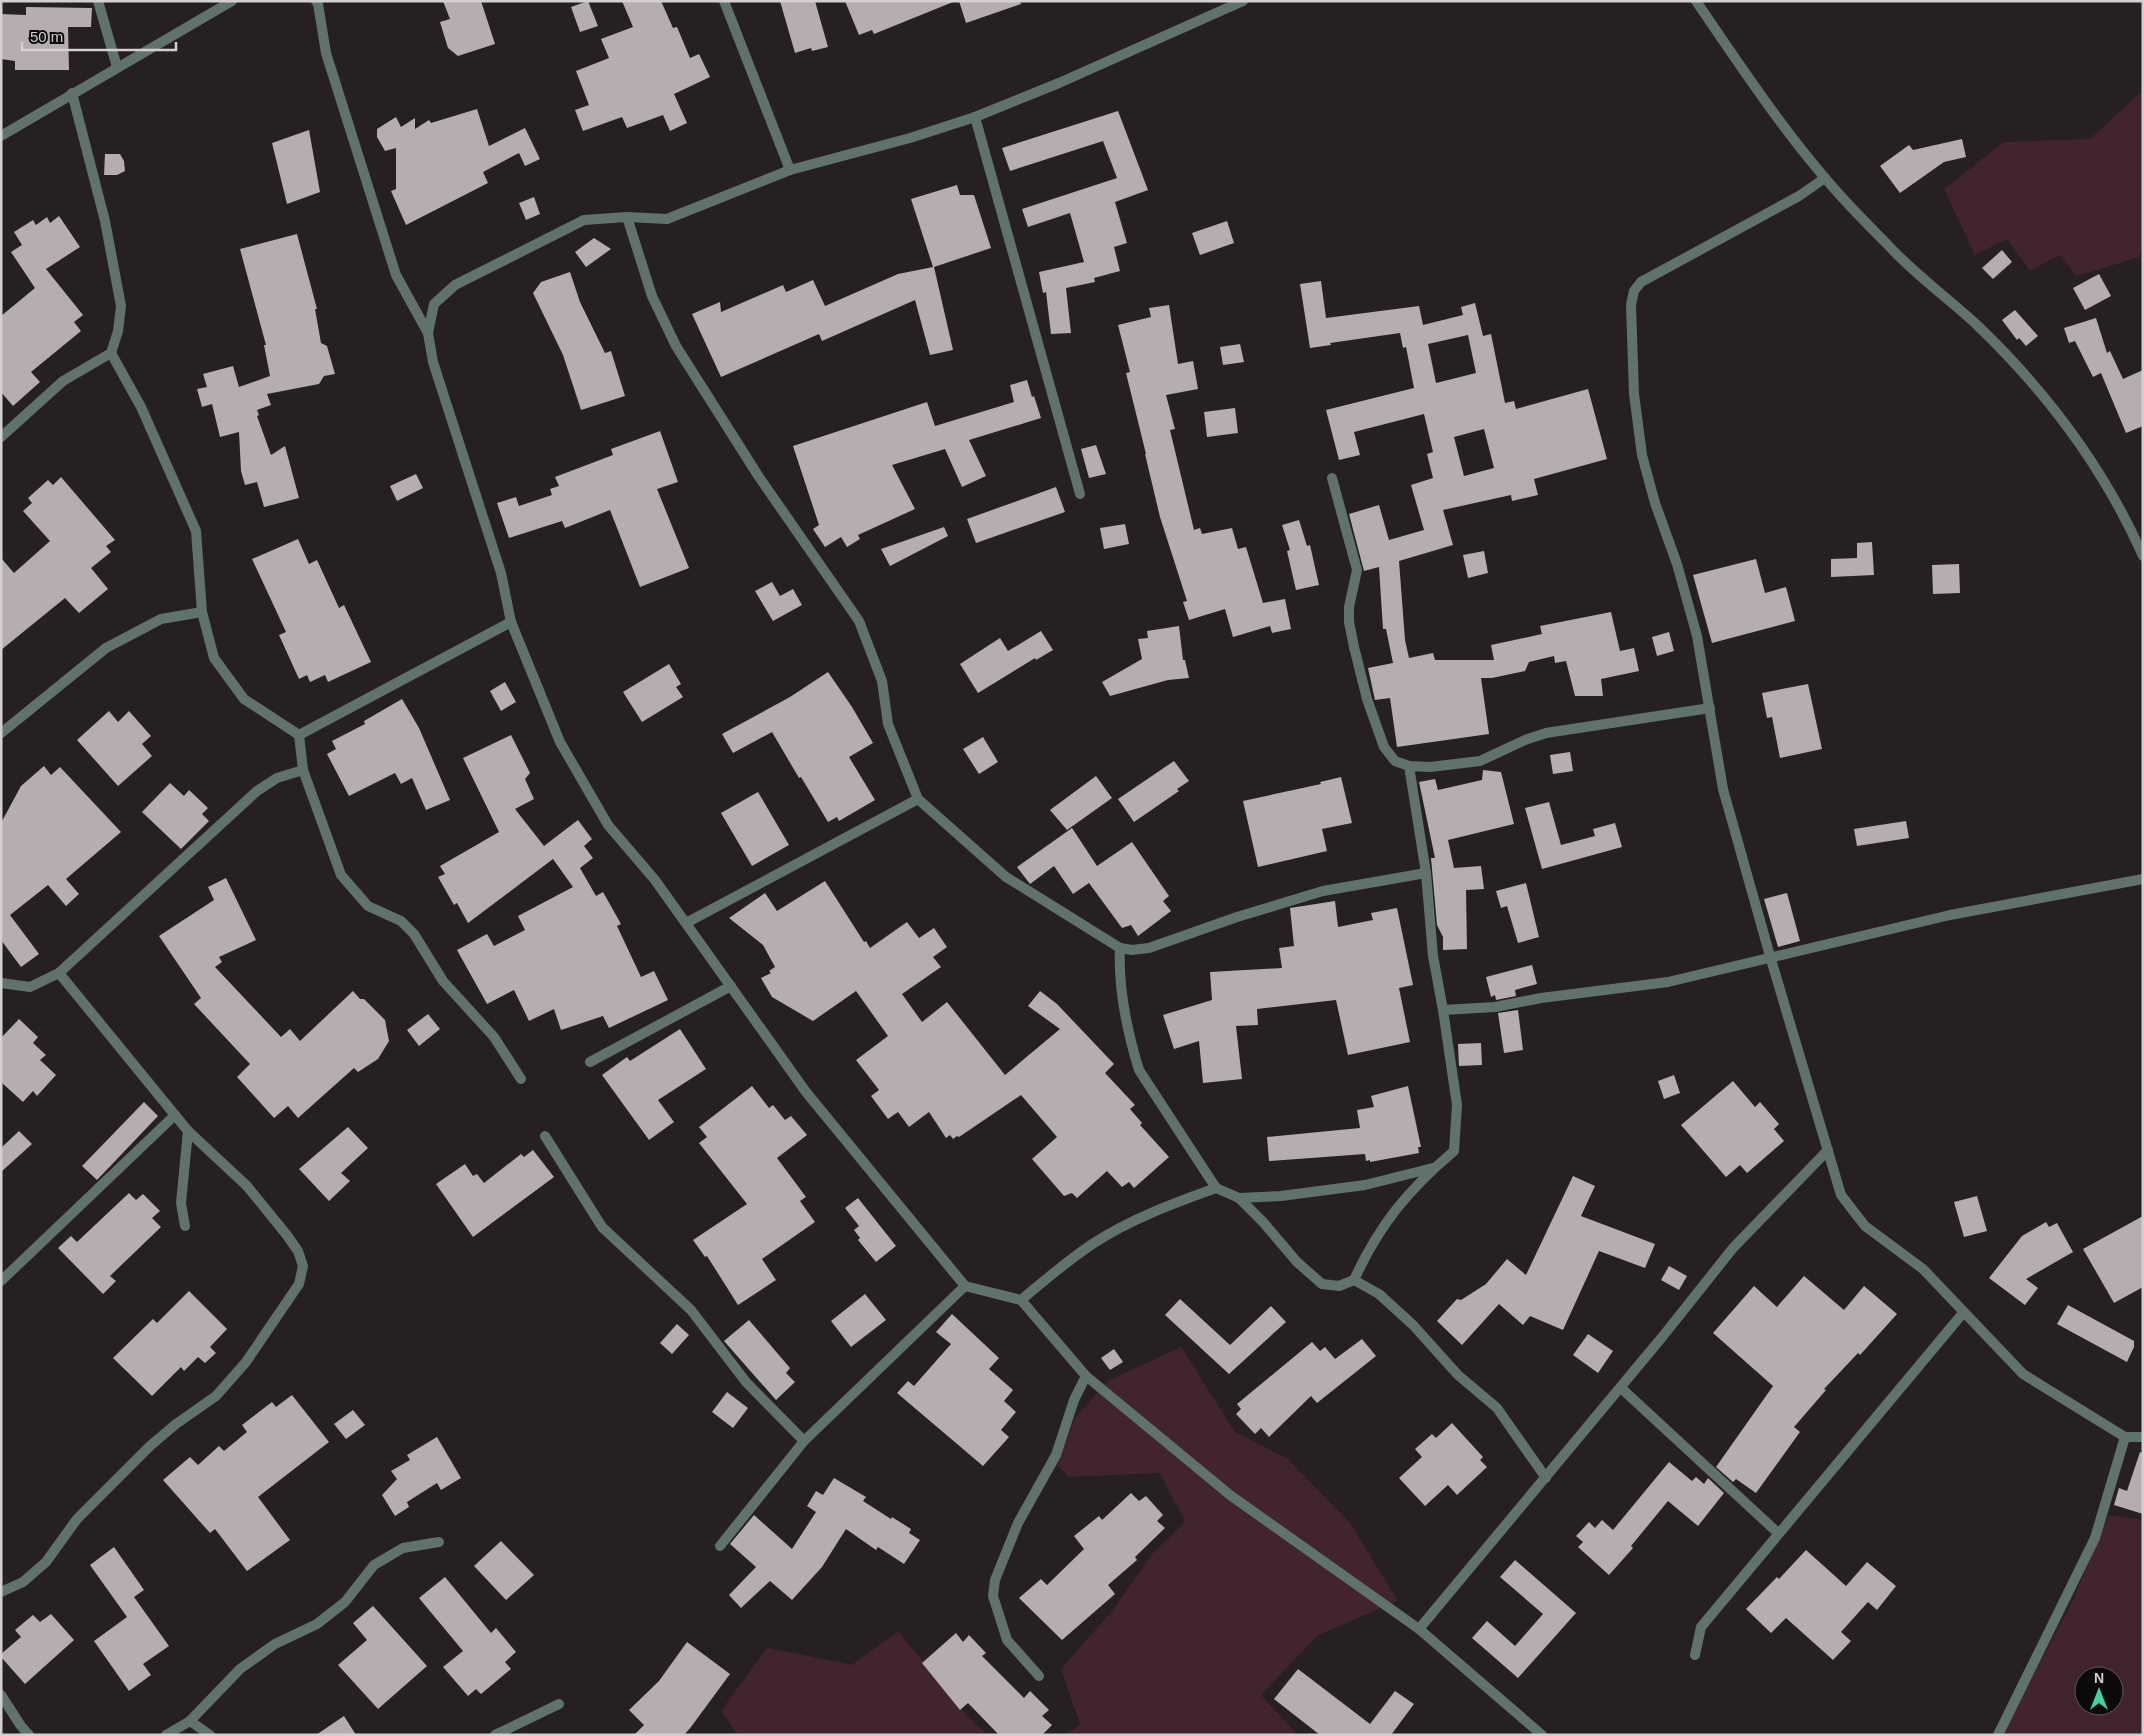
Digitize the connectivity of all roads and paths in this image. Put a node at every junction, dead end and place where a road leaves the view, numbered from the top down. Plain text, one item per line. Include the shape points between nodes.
1 (98, 1) edge
2 (232, 1) edge
3 (724, 1) edge
4 (1243, 1) edge
5 (1696, 1) edge
6 (320, 2) edge
7 (1224, 5) edge
8 (117, 67) junction
9 (72, 93) junction
10 (975, 117) junction
11 (1, 136) edge
12 (790, 170) junction
13 (1825, 178) junction
14 (626, 218) junction
15 (428, 333) junction
16 (111, 353) junction
17 (1, 437) edge
18 (1332, 478) dead end
19 (1080, 494) dead end
20 (2143, 556) edge
21 (202, 612) junction
22 (511, 622) junction
23 (1710, 708) junction
24 (1, 733) edge
25 (300, 736) junction
26 (1409, 766) junction
27 (303, 770) junction
28 (918, 799) junction
29 (1426, 873) junction
30 (2143, 879) edge
31 (686, 923) junction
32 (1120, 948) junction
33 (1770, 956) junction
34 (59, 973) junction
35 (1, 982) edge
36 (731, 986) junction
37 (1443, 1010) junction
38 (590, 1062) dead end
39 (521, 1079) dead end
40 (175, 1115) junction
41 (188, 1131) junction
42 (544, 1136) dead end
43 (1828, 1150) junction
44 (1434, 1167) junction
45 (1216, 1188) junction
46 (1239, 1198) junction
47 (185, 1226) dead end
48 (1354, 1280) junction
49 (1, 1281) edge
50 (965, 1286) junction
51 (1022, 1300) junction
52 (1963, 1313) junction
53 (1086, 1376) junction
54 (1621, 1388) junction
55 (2125, 1437) junction
56 (2143, 1437) edge
57 (804, 1441) junction
58 (1546, 1478) junction
59 (1778, 1533) junction
60 (439, 1542) dead end
61 (720, 1546) dead end
62 (1, 1592) edge
63 (1419, 1629) junction
64 (1695, 1655) dead end
65 (1039, 1676) dead end
66 (1, 1695) edge
67 (559, 1704) dead end
68 (190, 1721) junction
69 (29, 1735) edge
70 (166, 1735) edge
71 (210, 1735) edge
72 (495, 1735) edge
73 (1542, 1735) edge
74 (1998, 1735) edge

1 - 8 street
2 - 8 street
3 - 12 street
4 - 7 street
5 - 13 street via 1734,58
6 - 15 street via 326,53 396,275
7 - 10 street via 1059,82
8 - 9 street
9 - 11 street
9 - 16 street via 105,221 122,306
10 - 12 street
10 - 19 street
12 - 14 street via 667,219
13 - 20 street via 1888,247 2024,372 2088,453
13 - 23 street via 1799,196 1641,282 1634,291 1631,305 1634,394 1642,455 1697,636
14 - 15 street via 584,220 455,285 434,304
14 - 28 street via 652,296 676,346 759,478 859,620 882,681 888,724
15 - 22 street via 433,362 501,573
16 - 17 street via 62,381
16 - 21 street via 141,407 196,531
18 - 26 street via 1357,570 1349,622 1366,699 1384,747 1395,761
21 - 24 street via 162,619 106,648
21 - 25 street via 214,658 244,698
22 - 25 street
22 - 31 street via 560,742 608,825 655,880
23 - 26 street via 1546,734 1524,740 1480,761
23 - 33 street via 1723,789
25 - 27 street
26 - 29 street
27 - 34 street via 277,778 257,791
27 - 39 street via 342,875 368,906 401,921 414,934 443,981 494,1036
28 - 31 street
28 - 32 street via 1006,876
29 - 32 street via 1324,892 1237,917 1149,948
29 - 37 street via 1433,956
30 - 33 street via 1950,915
31 - 36 street
32 - 45 street via 1121,984 1139,1070
33 - 37 street via 1668,982 1495,1007
33 - 43 street
34 - 35 street via 30,987
34 - 40 street
36 - 38 street
36 - 50 street via 806,1092
37 - 44 street via 1457,1105 1454,1151
40 - 41 street
40 - 49 street
41 - 47 street via 181,1203
41 - 62 street via 247,1186 286,1234 298,1251 303,1266 299,1284 246,1362 216,1396 150,1446 77,1519 46,1562 22,1582
42 - 57 street via 602,1227 691,1310 746,1382
43 - 52 street via 1841,1195 1865,1226 1923,1270
43 - 54 street via 1733,1248
44 - 46 street via 1365,1185
44 - 48 street via 1397,1206 1369,1248
45 - 46 street
45 - 51 street via 1137,1219 1094,1243
46 - 48 street via 1297,1262 1322,1284 1339,1286
48 - 58 street via 1379,1294 1413,1325 1458,1375 1497,1408
50 - 51 street
50 - 57 street
51 - 53 street
52 - 55 street via 2023,1374
52 - 59 street
53 - 63 street via 1230,1495
53 - 65 street via 1074,1400 1056,1455 1018,1523 995,1580 993,1596 1007,1640
54 - 58 street
54 - 59 street
55 - 56 street
55 - 74 street via 2095,1538
57 - 61 street
58 - 63 street
59 - 64 street via 1702,1627
60 - 68 street via 403,1548 374,1566 344,1602 317,1624 275,1644 240,1668
63 - 73 street
66 - 69 street
67 - 72 street
68 - 70 street
68 - 71 street

